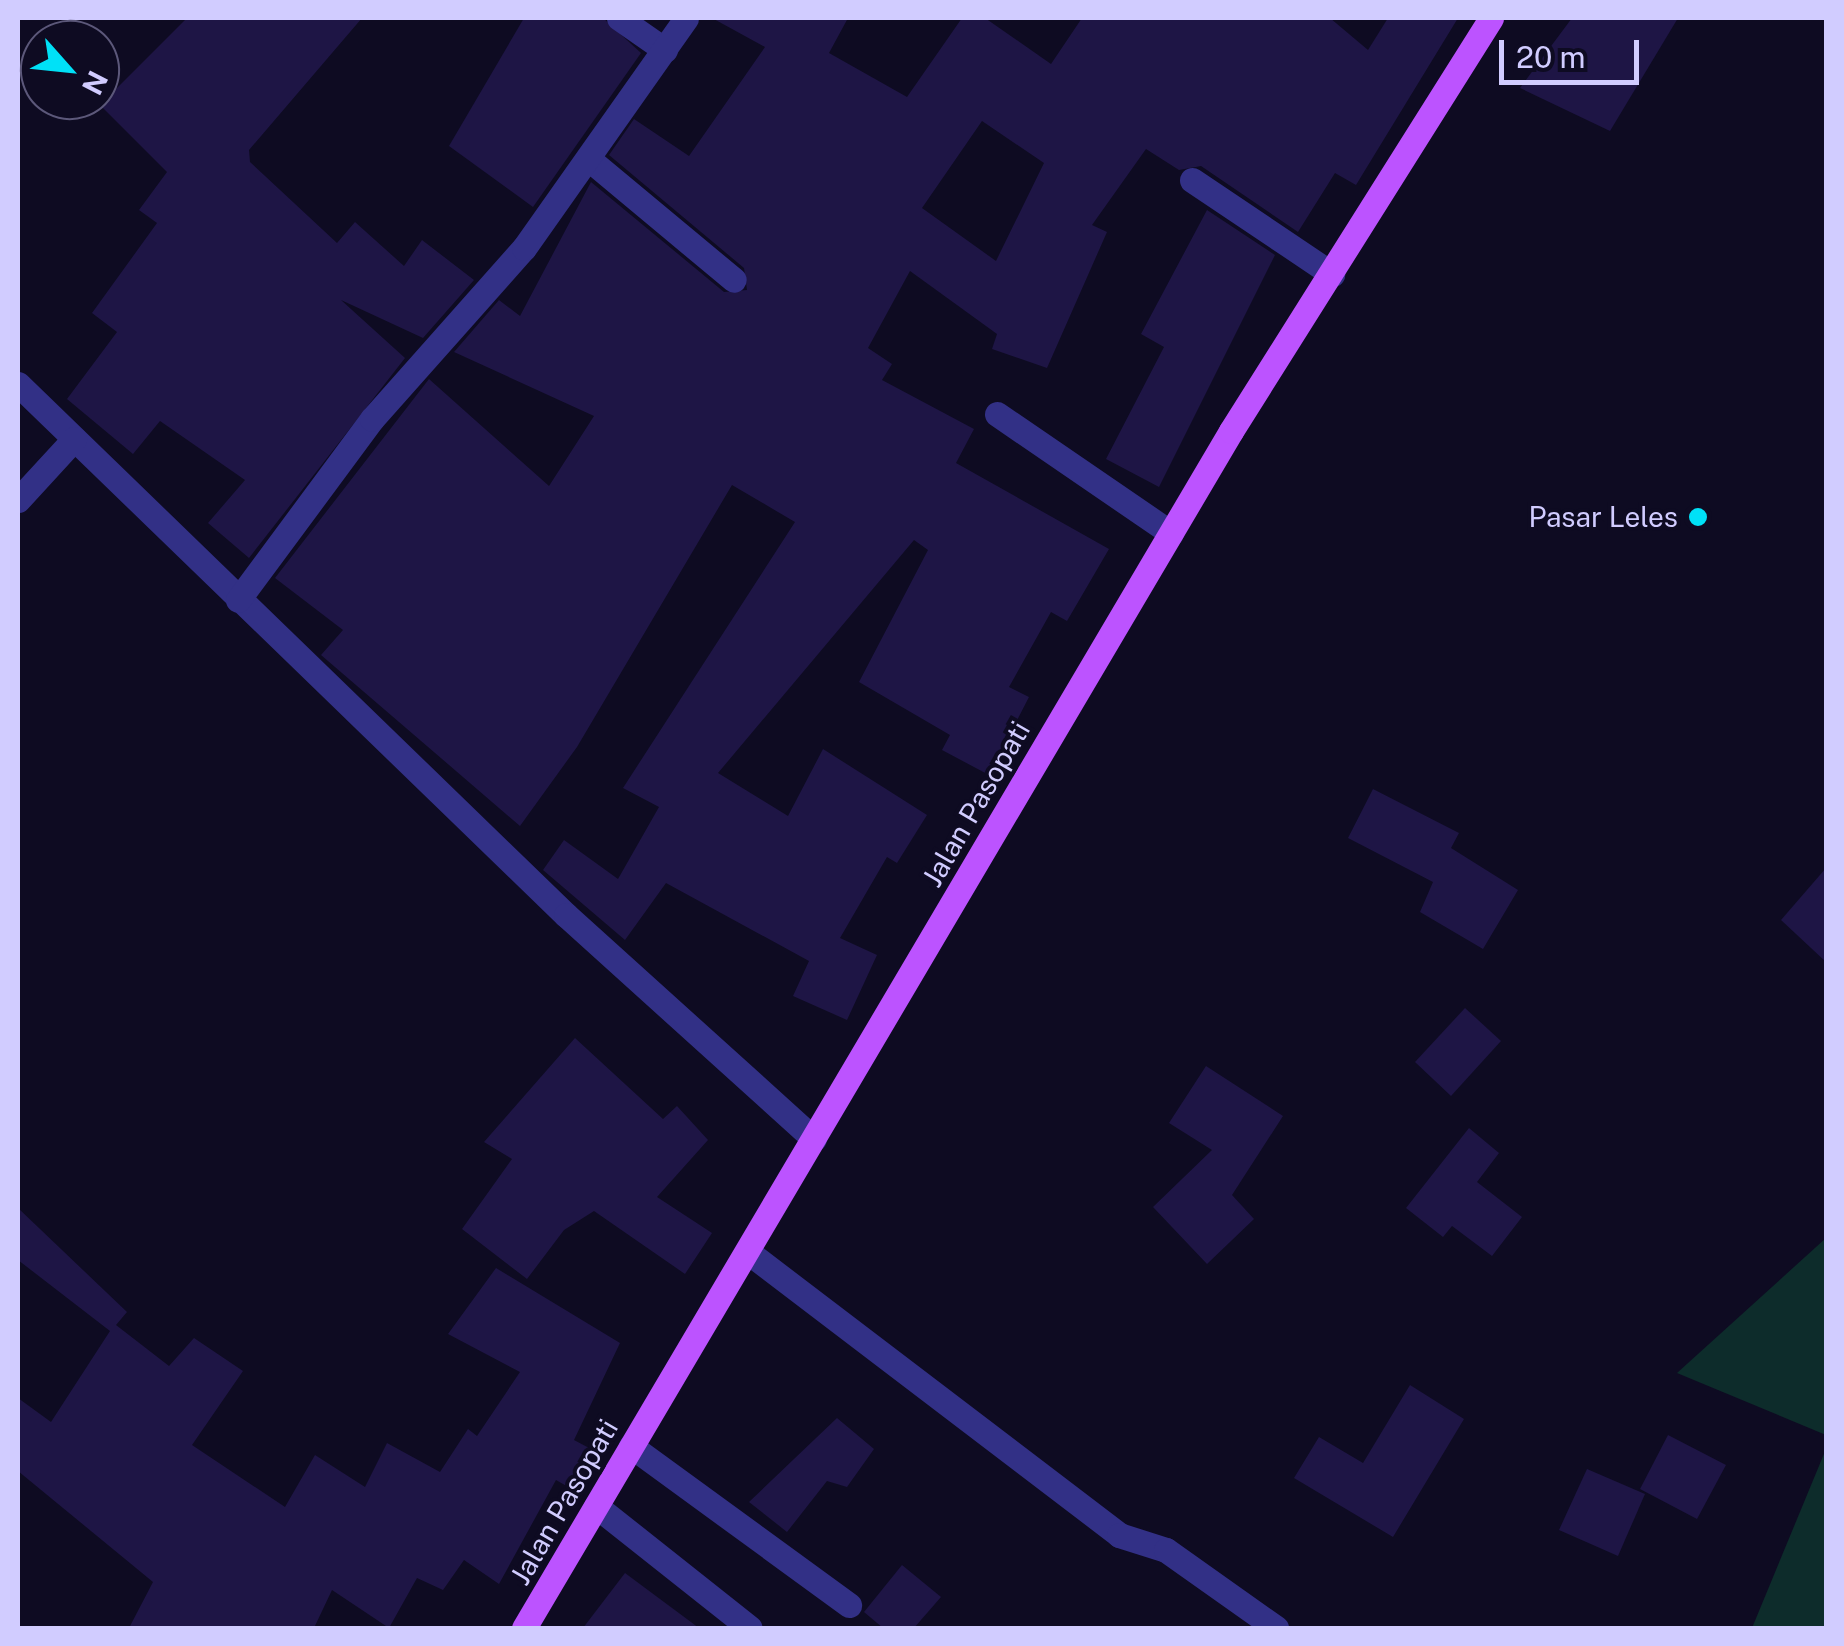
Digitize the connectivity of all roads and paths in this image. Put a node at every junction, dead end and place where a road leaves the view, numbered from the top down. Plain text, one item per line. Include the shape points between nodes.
1 (620, 18) edge
2 (686, 18) edge
3 (1491, 18) edge
4 (664, 50) junction
5 (590, 160) junction
6 (1192, 180) dead end
7 (1332, 274) junction
8 (734, 280) dead end
9 (18, 384) edge
10 (996, 414) dead end
11 (74, 439) junction
12 (18, 500) edge
13 (1171, 533) junction
14 (238, 600) junction
15 (814, 1139) junction
16 (748, 1252) junction
17 (631, 1446) junction
18 (596, 1506) junction
19 (849, 1605) dead end
20 (524, 1628) edge
21 (750, 1628) edge
22 (1276, 1628) edge

1 - 4 street
2 - 4 street
3 - 7 main road, Jalan Pasopati
4 - 5 street
5 - 8 street
5 - 14 street via 372,419
6 - 7 street
7 - 13 main road, Jalan Pasopati
9 - 11 street
10 - 13 street
11 - 12 street
11 - 14 street
13 - 15 main road, Jalan Pasopati
14 - 15 street
15 - 16 main road, Jalan Pasopati
16 - 17 main road, Jalan Pasopati
16 - 22 street via 1119,1535 1166,1550
17 - 18 main road, Jalan Pasopati
17 - 19 street
18 - 20 main road, Jalan Pasopati
18 - 21 street

